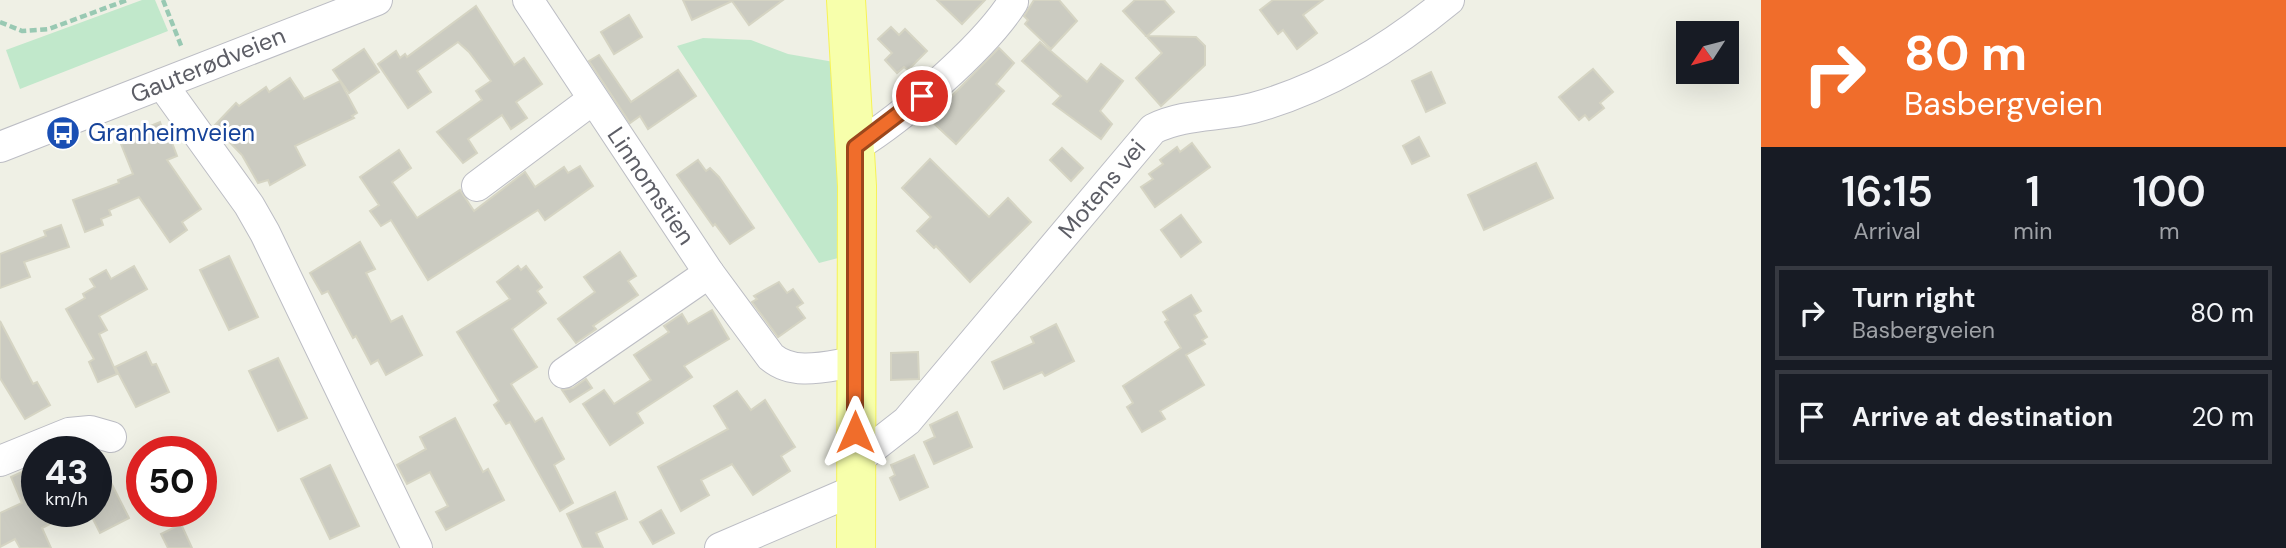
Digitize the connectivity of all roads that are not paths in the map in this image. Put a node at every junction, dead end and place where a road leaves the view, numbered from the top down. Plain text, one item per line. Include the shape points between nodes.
1 (377, 0) edge
2 (528, 0) edge
3 (846, 0) edge
4 (1449, 0) edge
5 (1013, 2) dead end
6 (162, 84) junction
7 (592, 100) junction
8 (0, 147) edge
9 (855, 147) junction
10 (477, 186) dead end
11 (709, 273) junction
12 (855, 362) junction
13 (564, 373) dead end
14 (62, 436) edge
15 (108, 436) edge
16 (21, 452) edge
17 (0, 461) edge
18 (855, 473) junction
19 (417, 548) edge
20 (720, 548) edge
21 (856, 548) edge

1 - 6 street, Gauterødveien
2 - 7 street, Linnomstien
3 - 9 main road
4 - 18 street, Motens vei via 1417,27 1311,89 1247,110 1172,120 1153,129 907,421 866,453
5 - 9 street via 975,46 904,113
6 - 8 street, Gauterødveien
6 - 19 street via 265,233
7 - 10 street, Linnomstien
7 - 11 street, Linnomstien
9 - 12 main road
11 - 12 street, Linnomstien via 779,364 802,369
11 - 13 street
12 - 18 main road
14 - 15 street via 90,430
16 - 17 street
18 - 20 street
18 - 21 main road

